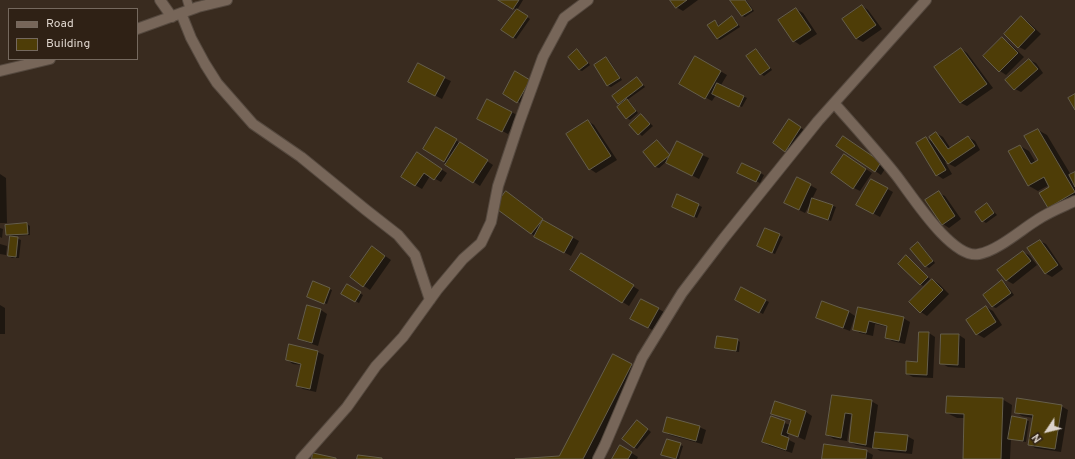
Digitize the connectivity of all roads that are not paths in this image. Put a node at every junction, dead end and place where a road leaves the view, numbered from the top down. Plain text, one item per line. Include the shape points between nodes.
1 (160, 0) edge
2 (227, 0) edge
3 (588, 0) edge
4 (926, 0) edge
5 (183, 10) edge
6 (138, 29) edge
7 (46, 60) edge
8 (0, 71) edge
9 (834, 103) junction
10 (1075, 201) edge
11 (430, 300) junction
12 (301, 459) edge
13 (598, 459) edge

1 - 5 street
2 - 5 street
3 - 11 street via 564,18 543,57 481,243 463,259
4 - 9 street
5 - 6 street
5 - 11 street via 191,38 204,64 218,83 253,124 301,157 398,235 415,255
7 - 8 street
9 - 10 street via 896,175 919,209 948,241 968,253 978,255 990,251 1038,219
9 - 13 street via 682,293 642,358
11 - 12 street via 403,337 376,366 347,407

